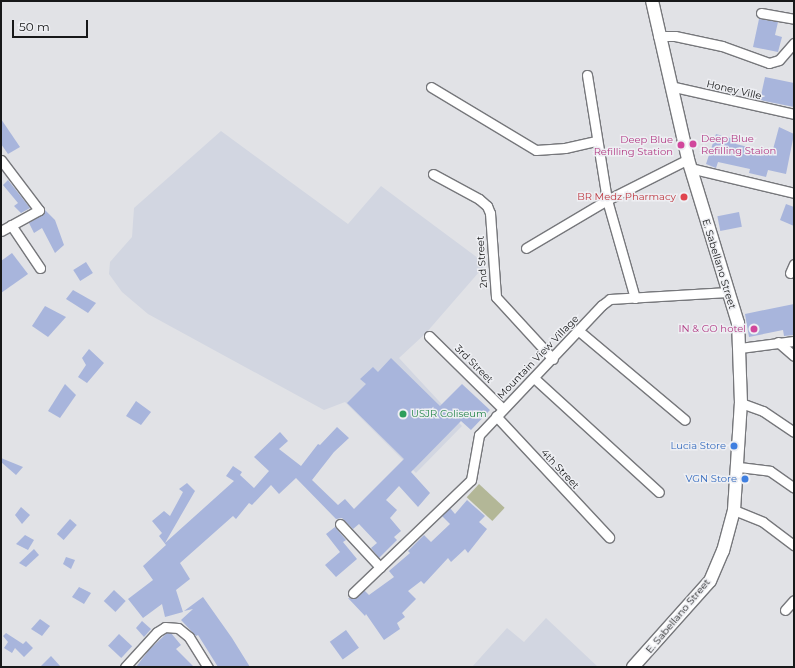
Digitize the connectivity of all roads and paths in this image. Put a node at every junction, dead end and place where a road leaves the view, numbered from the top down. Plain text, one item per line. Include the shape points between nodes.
1 (652, 1) edge
2 (761, 13) dead end
3 (794, 19) edge
4 (658, 36) junction
5 (794, 43) edge
6 (587, 75) dead end
7 (670, 86) junction
8 (431, 87) dead end
9 (794, 114) edge
10 (596, 141) junction
11 (1, 160) edge
12 (689, 164) junction
13 (433, 174) dead end
14 (794, 193) edge
15 (607, 200) junction
16 (11, 225) junction
17 (1, 231) edge
18 (526, 248) dead end
19 (794, 264) edge
20 (40, 268) dead end
21 (790, 273) dead end
22 (728, 292) junction
23 (635, 298) junction
24 (579, 331) junction
25 (429, 336) dead end
26 (794, 341) edge
27 (778, 342) junction
28 (740, 348) junction
29 (794, 356) edge
30 (553, 358) junction
31 (534, 378) junction
32 (741, 403) junction
33 (503, 409) junction
34 (496, 416) junction
35 (685, 420) dead end
36 (794, 432) edge
37 (739, 467) junction
38 (794, 488) edge
39 (659, 492) dead end
40 (734, 510) junction
41 (340, 524) dead end
42 (609, 537) dead end
43 (794, 546) edge
44 (380, 567) junction
45 (353, 593) dead end
46 (794, 600) edge
47 (785, 610) dead end
48 (125, 667) edge
49 (208, 667) edge
50 (633, 667) edge

1 - 4 street, E. Sabellano Street
2 - 3 street
4 - 5 street via 675,36 722,46 769,63 779,60
4 - 7 street, E. Sabellano Street
6 - 10 street
7 - 9 street, Honey Ville
7 - 12 street, E. Sabellano Street
8 - 10 street via 536,150 560,149
10 - 15 street
11 - 16 street via 39,210
12 - 14 street
12 - 15 street
12 - 22 street, E. Sabellano Street
13 - 30 street, 2nd Street via 487,206 490,214 496,297
15 - 18 street
15 - 23 street
16 - 17 street
16 - 20 street
19 - 21 street
22 - 23 street, Mountain View Village
22 - 28 street, E. Sabellano Street via 738,323
23 - 24 street, Mountain View Village via 610,299
24 - 30 street, Mountain View Village
24 - 35 street
25 - 33 street, 3rd Street
26 - 27 street
27 - 28 street
27 - 29 street
28 - 32 street, E. Sabellano Street
30 - 31 street, Mountain View Village
31 - 33 street, Mountain View Village
31 - 39 street
32 - 36 street via 763,411
32 - 37 street, E. Sabellano Street
33 - 34 street, Mountain View Village
34 - 42 street, 4th Street
34 - 44 street, Mountain View Village via 479,435 471,480
37 - 38 street via 770,471
37 - 40 street, E. Sabellano Street
40 - 43 street via 763,522
40 - 50 street, E. Sabellano Street via 723,551 710,581
41 - 44 street
44 - 45 street, Mountain View Village
46 - 47 street
48 - 49 street via 157,632 165,627 178,628 189,637

